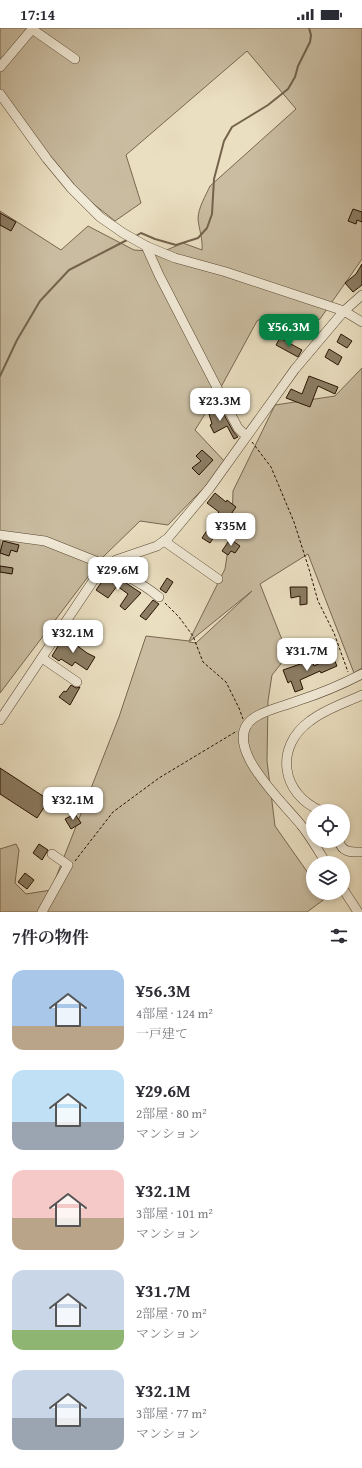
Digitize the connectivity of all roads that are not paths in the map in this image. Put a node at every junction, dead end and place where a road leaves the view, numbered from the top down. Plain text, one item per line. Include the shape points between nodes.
1 (32, 28) edge
2 (75, 60) dead end
3 (0, 67) edge
4 (0, 94) edge
5 (146, 246) junction
6 (362, 295) edge
7 (344, 311) junction
8 (362, 322) edge
9 (243, 433) road end
10 (0, 535) edge
11 (164, 541) junction
12 (108, 566) junction
13 (218, 579) dead end
14 (159, 597) road end
15 (42, 658) junction
16 (362, 674) edge
17 (77, 682) dead end
18 (362, 695) edge
19 (0, 720) edge
20 (308, 804) edge
21 (343, 848) edge
22 (362, 852) edge
23 (52, 854) dead end
24 (321, 856) edge
25 (350, 900) edge
26 (42, 912) edge
27 (358, 912) edge

1 - 2 street
1 - 3 street
4 - 5 street via 71,188 100,217
5 - 7 street via 175,258
5 - 9 street via 228,409
6 - 7 street
7 - 8 street
7 - 11 street via 295,369 209,489
10 - 12 street via 45,541
11 - 12 street via 157,546 116,560
11 - 13 street
12 - 14 street
12 - 15 street via 95,578
15 - 17 street
15 - 19 street
16 - 24 street via 258,715 247,722 246,726 243,744 247,755
18 - 20 street via 310,720 291,742 287,771 295,793
21 - 22 street via 348,852
23 - 26 street via 68,865
25 - 27 street

